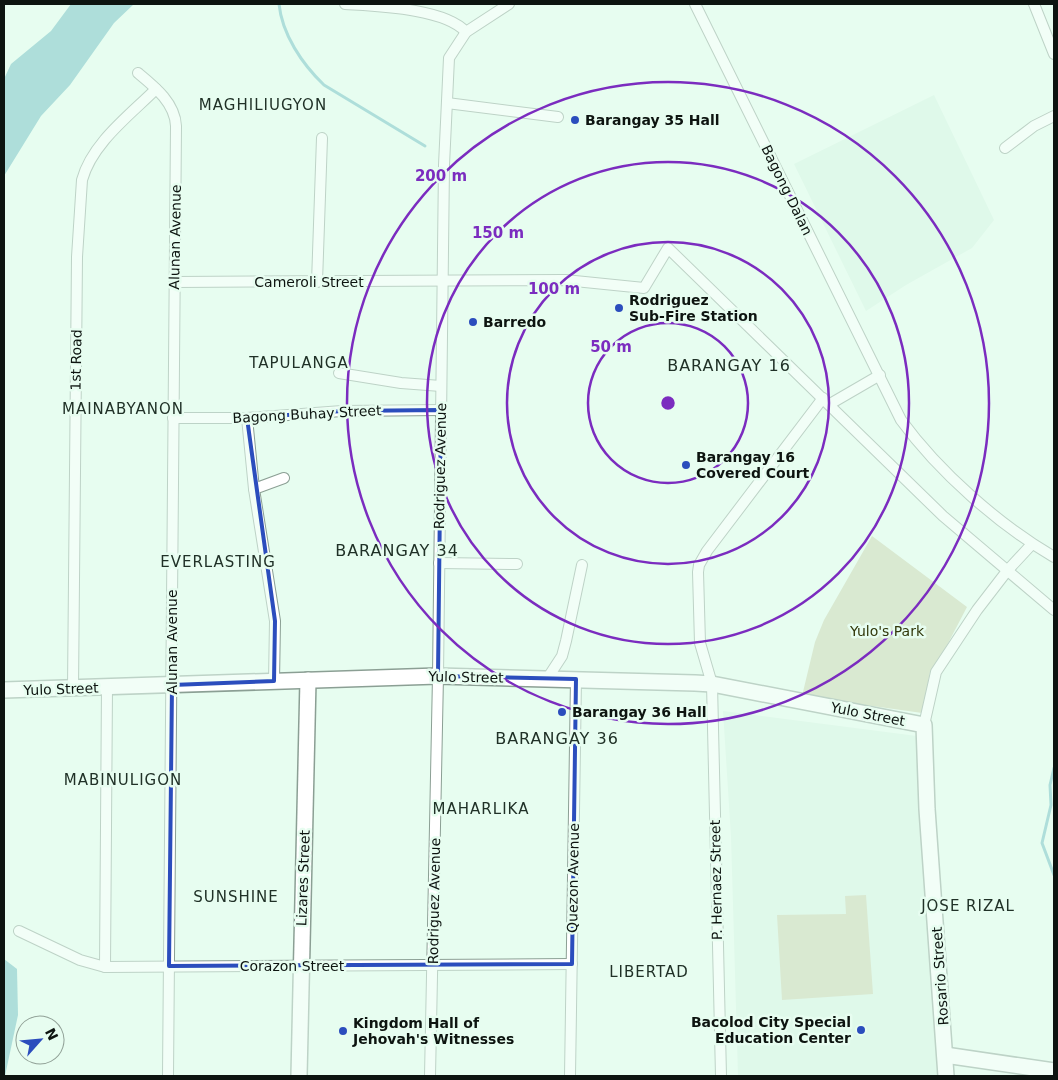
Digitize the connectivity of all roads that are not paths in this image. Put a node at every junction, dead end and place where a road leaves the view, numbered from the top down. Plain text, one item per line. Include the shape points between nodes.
1 (345, 4) edge
2 (509, 4) edge
3 (695, 4) edge
4 (1034, 4) edge
5 (466, 32) junction
6 (1054, 54) edge
7 (138, 73) dead end
8 (156, 89) junction
9 (447, 103) junction
10 (1054, 116) edge
11 (558, 117) dead end
12 (322, 138) dead end
13 (1005, 148) dead end
14 (443, 281) junction
15 (175, 282) junction
16 (317, 282) junction
17 (339, 373) dead end
18 (880, 376) junction
19 (441, 386) junction
20 (827, 401) junction
21 (441, 410) junction
22 (173, 418) junction
23 (247, 418) junction
24 (284, 478) dead end
25 (254, 489) junction
26 (1032, 544) junction
27 (1054, 556) edge
28 (439, 563) junction
29 (517, 564) dead end
30 (582, 564) dead end
31 (1008, 570) junction
32 (1054, 610) edge
33 (438, 676) junction
34 (547, 679) junction
35 (576, 679) junction
36 (308, 680) junction
37 (274, 681) junction
38 (712, 684) junction
39 (172, 685) junction
40 (107, 687) junction
41 (73, 688) junction
42 (4, 690) edge
43 (924, 725) junction
44 (19, 931) dead end
45 (432, 964) junction
46 (572, 964) junction
47 (105, 966) junction
48 (169, 966) junction
49 (301, 966) junction
50 (945, 1055) junction
51 (1054, 1071) edge
52 (168, 1076) edge
53 (299, 1076) edge
54 (430, 1076) edge
55 (570, 1076) edge
56 (721, 1076) edge
57 (946, 1076) edge

1 - 5 street via 434,16 456,24
2 - 5 street, Rodriguez Avenue
3 - 18 street, Bagong Dalan
4 - 6 street
5 - 9 street, Rodriguez Avenue via 449,58
7 - 8 street, Alunan Avenue
8 - 15 street, Alunan Avenue via 170,104 176,119
8 - 41 street, 1st Road via 98,149 82,180 77,257
9 - 11 street
9 - 14 street, Rodriguez Avenue
10 - 13 street via 1034,126
12 - 16 street
14 - 16 street, Cameroli Street
14 - 19 street, Rodriguez Avenue
14 - 20 street, Cameroli Street via 565,280 644,288 668,248
15 - 16 street, Cameroli Street
15 - 22 street, Alunan Avenue
17 - 19 street
18 - 20 street
18 - 26 street, Bagong Dalan via 902,420 929,454
19 - 21 street, Rodriguez Avenue
20 - 31 street via 942,516
20 - 38 street, P. Hernaez Street via 699,565 700,643
21 - 23 street, Bagong Buhay Street via 342,411
21 - 28 street, Rodriguez Avenue
22 - 23 street, Bagong Buhay Street
22 - 39 street, Alunan Avenue
23 - 25 street
24 - 25 street
25 - 37 street via 275,620
26 - 27 street, Bagong Dalan
26 - 31 street
28 - 29 street
28 - 33 street, Rodriguez Avenue
30 - 34 street via 562,656
31 - 32 street
31 - 43 street via 936,672
33 - 34 street, Yulo Street
33 - 36 street, Yulo Street
33 - 45 street, Rodriguez Avenue
34 - 35 street, Yulo Street
35 - 38 street, Yulo Street
35 - 46 street, Quezon Avenue
36 - 37 street, Yulo Street
36 - 49 street, Lizares Street
37 - 39 street, Yulo Street
38 - 43 street, Yulo Street
38 - 56 street, P. Hernaez Street
39 - 40 street, Yulo Street
39 - 48 street, Alunan Avenue
40 - 41 street, Yulo Street
40 - 47 street
41 - 42 street, Yulo Street
43 - 50 street, Rosario Street
44 - 47 street, Corazon Street via 80,960
45 - 46 street, Corazon Street
45 - 49 street, Corazon Street
45 - 54 street, Rodriguez Avenue
46 - 55 street, Quezon Avenue
47 - 48 street, Corazon Street
48 - 49 street, Corazon Street
48 - 52 street, Alunan Avenue
49 - 53 street, Lizares Street
50 - 51 street
50 - 57 street, Rosario Street

